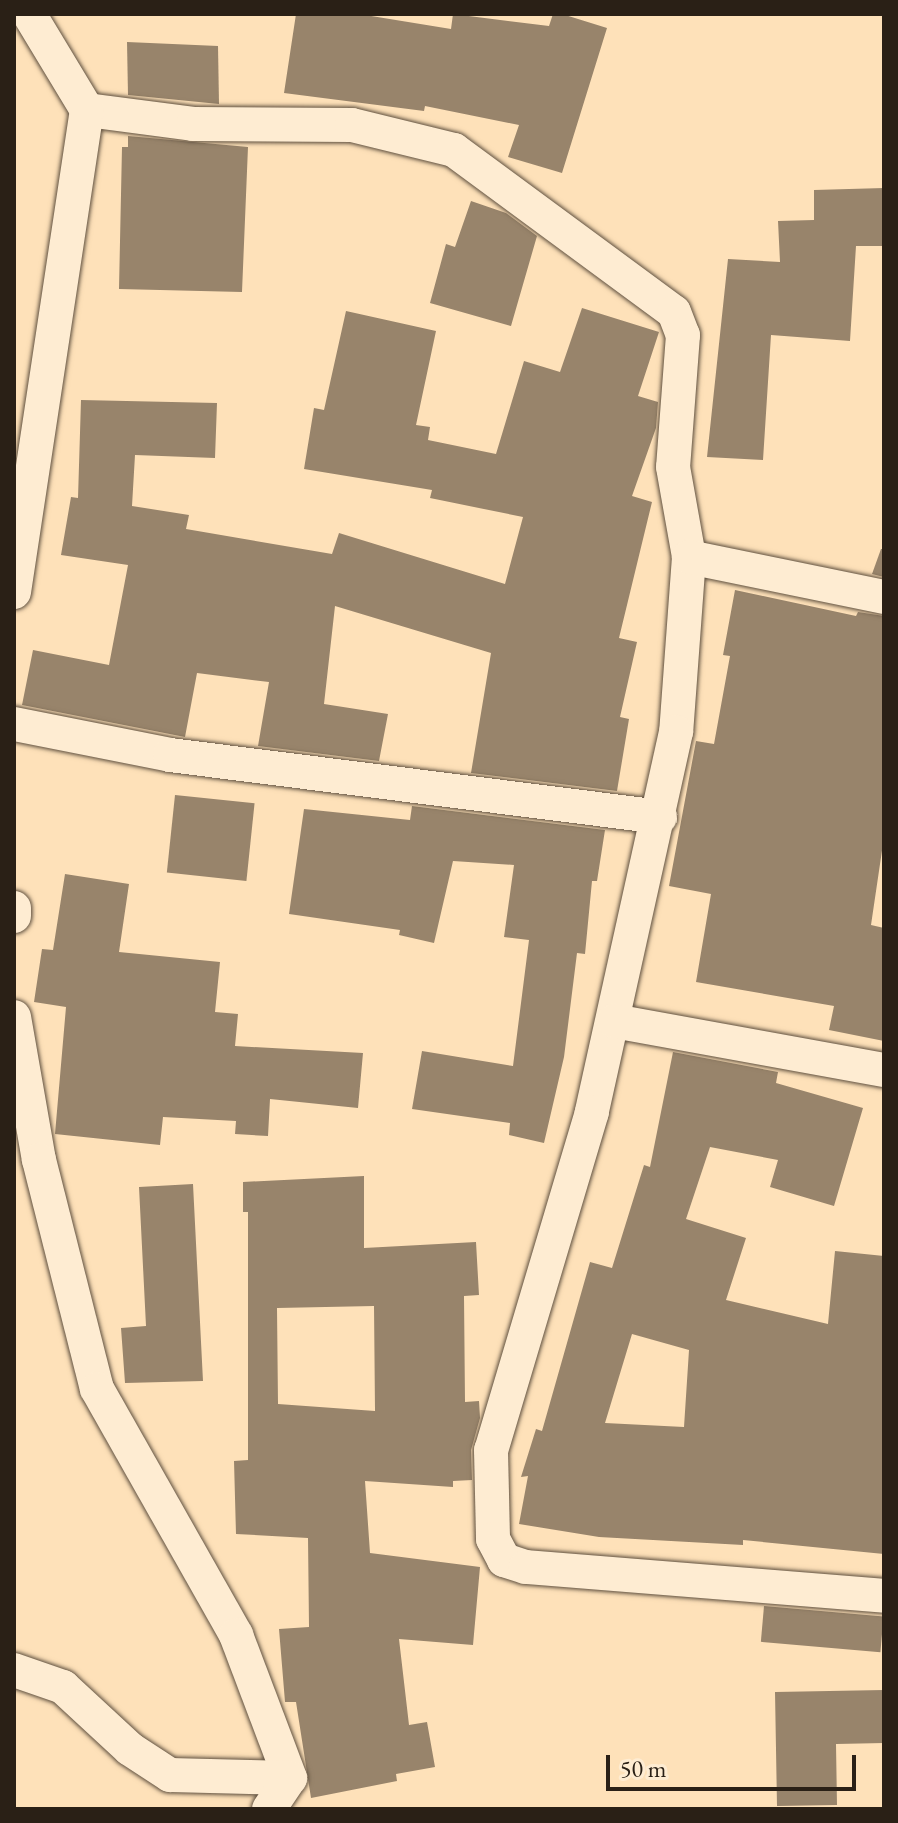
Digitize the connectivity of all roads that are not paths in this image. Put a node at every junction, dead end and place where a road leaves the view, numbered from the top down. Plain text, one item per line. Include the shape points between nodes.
1 (29, 14) edge
2 (87, 110) junction
3 (689, 557) junction
4 (14, 592) edge
5 (884, 597) edge
6 (14, 724) edge
7 (660, 817) junction
8 (14, 900) edge
9 (14, 908) edge
10 (14, 916) edge
11 (14, 1017) edge
12 (614, 1021) junction
13 (884, 1070) edge
14 (884, 1596) edge
15 (14, 1670) edge
16 (290, 1778) junction
17 (269, 1809) edge

1 - 2 street
2 - 3 street via 193,124 352,125 454,150 619,269 674,312 683,335 673,467
2 - 4 street
3 - 5 street via 786,572
3 - 7 street via 676,732
6 - 7 street via 170,755
7 - 12 street
8 - 9 street
9 - 10 street
11 - 16 street via 39,1160 97,1389 236,1635
12 - 13 street
12 - 14 street via 491,1450 493,1539 504,1560 526,1567
15 - 16 street via 63,1687 130,1749 170,1775
16 - 17 street

